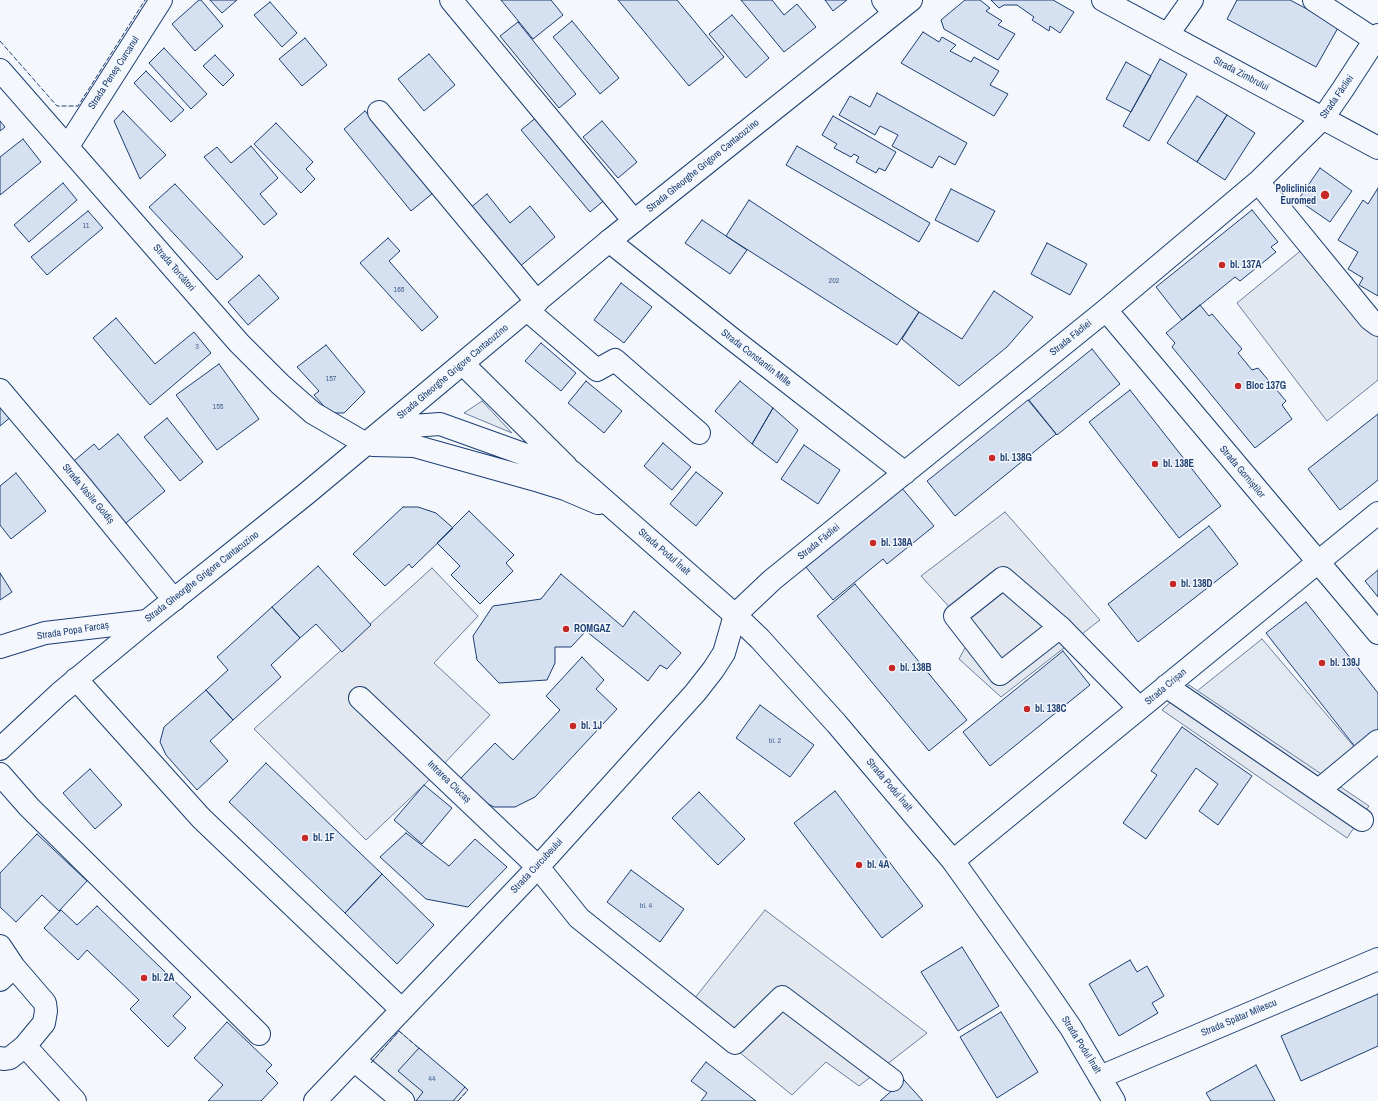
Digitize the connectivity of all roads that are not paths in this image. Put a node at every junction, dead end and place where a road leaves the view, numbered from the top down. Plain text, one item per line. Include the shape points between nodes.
1 (161, 0) edge
2 (451, 0) edge
3 (911, 0) edge
4 (1103, 0) edge
5 (1191, 0) edge
6 (1314, 0) edge
7 (889, 7) edge
8 (1168, 34) junction
9 (1376, 38) edge
10 (0, 70) edge
11 (379, 112) dead end
12 (1324, 118) junction
13 (68, 146) junction
14 (1378, 148) edge
15 (1258, 182) junction
16 (634, 221) junction
17 (609, 241) junction
18 (532, 306) junction
19 (1106, 310) junction
20 (1378, 325) edge
21 (463, 364) junction
22 (0, 390) edge
23 (699, 433) dead end
24 (366, 444) junction
25 (571, 471) junction
26 (905, 473) junction
27 (615, 510) junction
28 (1378, 512) edge
29 (1318, 562) junction
30 (174, 600) junction
31 (735, 614) junction
32 (146, 621) junction
33 (1060, 626) junction
34 (1378, 633) edge
35 (0, 647) edge
36 (76, 679) junction
37 (1166, 686) junction
38 (360, 698) dead end
39 (1140, 708) junction
40 (1378, 741) edge
41 (0, 749) edge
42 (0, 774) edge
43 (1318, 790) junction
44 (1362, 820) dead end
45 (953, 860) junction
46 (538, 867) junction
47 (0, 946) edge
48 (1378, 959) edge
49 (7, 974) edge
50 (402, 1010) junction
51 (259, 1034) dead end
52 (25, 1046) junction
53 (0, 1058) edge
54 (354, 1060) junction
55 (1100, 1077) junction
56 (892, 1080) dead end
57 (75, 1101) edge
58 (315, 1101) edge
59 (403, 1101) edge
60 (1114, 1101) edge

1 - 13 street, Strada Peneș Curcanul
2 - 16 street
3 - 7 street, Strada Gheorghe Grigore Cantacuzino
4 - 8 street, Strada Zimbrului
5 - 8 street
6 - 9 street
7 - 16 street, Strada Gheorghe Grigore Cantacuzino
8 - 12 street, Strada Zimbrului
9 - 12 street, Strada Făcliei
10 - 13 street, Strada Torcători
11 - 18 street
12 - 14 street, Strada Zimbrului
12 - 15 street, Strada Făcliei
13 - 24 street, Strada Torcători via 239,343 313,413
15 - 19 street, Strada Făcliei
15 - 20 street via 1370,319
16 - 17 street, Strada Gheorghe Grigore Cantacuzino
17 - 18 street, Strada Gheorghe Grigore Cantacuzino
17 - 26 street, Strada Constantin Mille
18 - 21 street, Strada Gheorghe Grigore Cantacuzino
18 - 23 street via 597,370 615,360
19 - 26 street, Strada Făcliei
19 - 29 street, Strada Gorniștilor
21 - 24 street, Strada Gheorghe Grigore Cantacuzino
21 - 25 street
22 - 30 street, Strada Vasile Goldiș
24 - 25 street, Strada Podul Înalt via 412,426 440,424
24 - 27 street, Strada Podul Înalt via 414,446 565,489
24 - 30 street, Strada Gheorghe Grigore Cantacuzino
25 - 27 street, Strada Podul Înalt
26 - 31 street, Strada Făcliei via 772,580
27 - 31 street, Strada Podul Înalt
28 - 29 street, Strada Crișan
29 - 34 street, Strada Gorniștilor
29 - 37 street, Strada Crișan
30 - 32 street, Strada Gheorghe Grigore Cantacuzino
31 - 45 street, Strada Podul Înalt via 836,723
31 - 46 street, Strada Curcubeului via 724,653 713,670
32 - 35 street, Strada Popa Farcaș via 45,634
32 - 36 street, Strada Gheorghe Grigore Cantacuzino
33 - 33 street via 1003,578 954,616 1000,674
33 - 39 street
36 - 41 street, Strada Gheorghe Grigore Cantacuzino
36 - 50 street via 201,818
37 - 39 street, Strada Crișan
37 - 43 street
38 - 46 street, Intrarea Ciucaș
39 - 45 street, Strada Crișan
40 - 43 street
42 - 51 street via 29,807
43 - 44 street
45 - 55 street, Strada Podul Înalt via 1040,982
46 - 50 street, Strada Curcubeului
46 - 56 street, Intrarea Ciucaș via 579,918 735,1043 782,997
47 - 49 street
48 - 55 street, Strada Spătar Milescu
49 - 52 street via 45,1003 44,1023
50 - 54 street, Strada Curcubeului
52 - 53 street via 10,1058
52 - 57 street
54 - 58 street, Strada Curcubeului
54 - 59 street
55 - 60 street, Strada Podul Înalt

